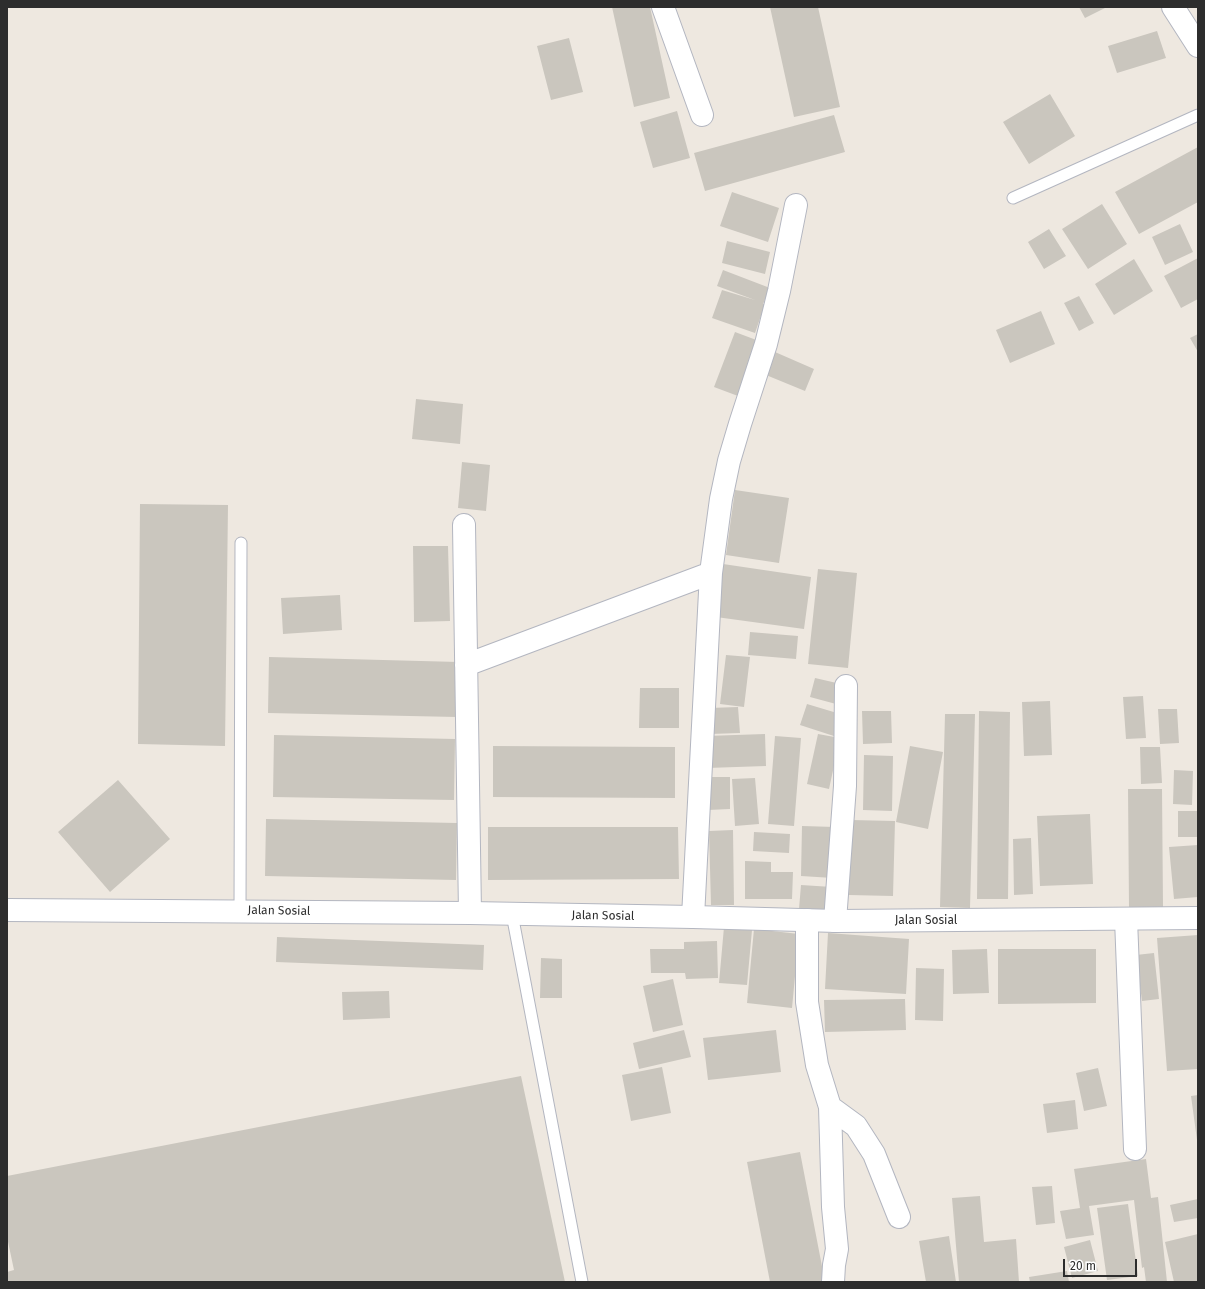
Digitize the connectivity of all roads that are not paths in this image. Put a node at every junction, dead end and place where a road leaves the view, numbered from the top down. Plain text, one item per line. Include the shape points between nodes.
1 (663, 7) edge
2 (1173, 7) edge
3 (1198, 46) edge
4 (1198, 115) edge
5 (702, 116) dead end
6 (1013, 198) dead end
7 (796, 205) dead end
8 (464, 524) dead end
9 (241, 543) dead end
10 (711, 573) junction
11 (466, 665) junction
12 (846, 686) dead end
13 (7, 910) edge
14 (240, 911) junction
15 (470, 913) junction
16 (512, 914) junction
17 (693, 917) junction
18 (1198, 918) edge
19 (1126, 919) junction
20 (807, 920) junction
21 (835, 921) junction
22 (830, 1107) junction
23 (1135, 1149) dead end
24 (899, 1217) dead end
25 (582, 1282) edge
26 (833, 1282) edge

1 - 5 street
2 - 3 street
4 - 6 lane
7 - 10 street via 766,344 729,461
8 - 11 street
9 - 14 lane
10 - 11 street
10 - 17 street
11 - 15 street
12 - 21 street via 845,786
13 - 14 street, Jalan Sosial
14 - 15 street, Jalan Sosial
15 - 16 street, Jalan Sosial
16 - 17 street, Jalan Sosial
16 - 25 lane
17 - 20 street, Jalan Sosial
18 - 19 street, Jalan Sosial
19 - 21 street, Jalan Sosial
19 - 23 street
20 - 21 street, Jalan Sosial
20 - 22 street via 807,1002 817,1065
22 - 24 street via 856,1126 874,1154
22 - 26 street via 837,1249

